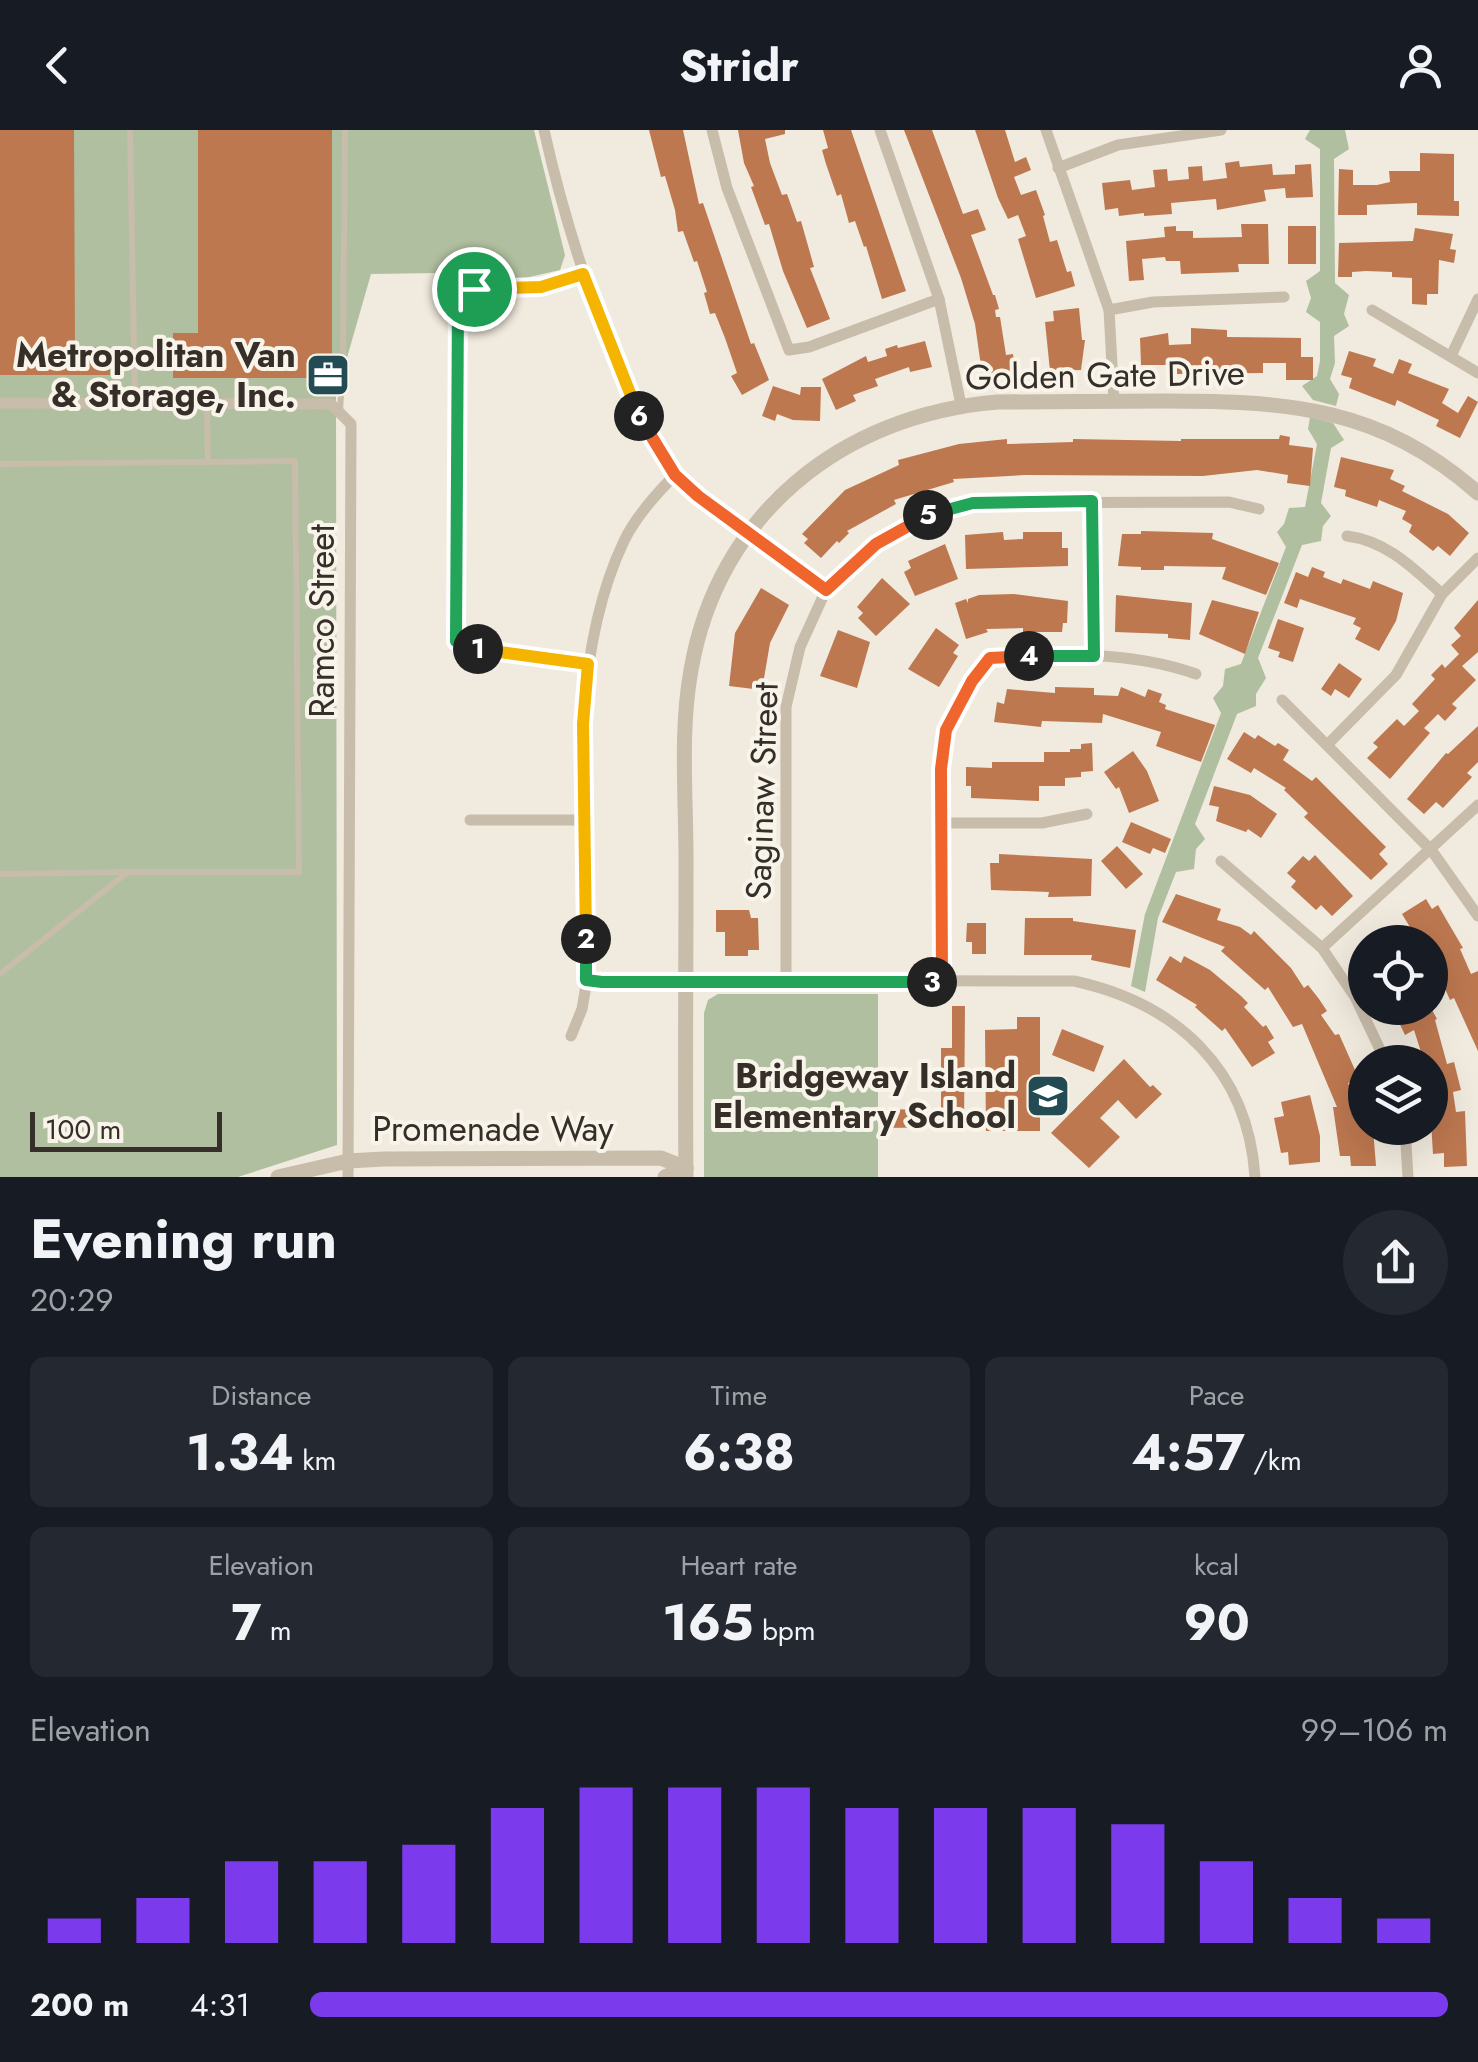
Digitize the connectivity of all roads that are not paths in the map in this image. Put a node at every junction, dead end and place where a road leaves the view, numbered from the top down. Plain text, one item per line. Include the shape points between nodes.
1 (130, 130) edge
2 (344, 130) edge
3 (544, 130) edge
4 (712, 130) edge
5 (880, 130) edge
6 (1046, 130) edge
7 (1221, 130) edge
8 (1058, 168) junction
9 (583, 274) junction
10 (1284, 296) dead end
11 (939, 298) junction
12 (1478, 299) edge
13 (1109, 310) junction
14 (1372, 310) dead end
15 (1451, 356) junction
16 (1478, 373) edge
17 (1114, 401) junction
18 (0, 403) edge
19 (135, 404) junction
20 (207, 404) junction
21 (961, 405) junction
22 (340, 413) junction
23 (208, 462) junction
24 (0, 464) edge
25 (675, 475) junction
26 (1478, 492) edge
27 (1092, 501) junction
28 (1259, 509) dead end
29 (748, 534) junction
30 (1347, 536) dead end
31 (1478, 558) edge
32 (826, 590) junction
33 (1442, 594) junction
34 (1094, 656) junction
35 (588, 664) junction
36 (1196, 674) dead end
37 (1282, 700) dead end
38 (1327, 745) junction
39 (1478, 805) edge
40 (1087, 814) dead end
41 (470, 820) dead end
42 (584, 820) junction
43 (942, 824) junction
44 (1432, 850) junction
45 (1221, 861) dead end
46 (128, 872) junction
47 (0, 874) edge
48 (1478, 916) edge
49 (1322, 948) junction
50 (0, 974) edge
51 (586, 980) junction
52 (686, 982) junction
53 (786, 982) junction
54 (942, 982) junction
55 (570, 1036) dead end
56 (1378, 1045) edge
57 (1405, 1145) edge
58 (348, 1169) edge
59 (686, 1172) edge
60 (278, 1177) edge
61 (665, 1177) edge
62 (1256, 1177) edge
63 (1408, 1177) edge

1 - 19 lane
2 - 22 lane
3 - 9 street
4 - 11 street via 727,188 789,350
5 - 11 street
6 - 8 street
7 - 8 street via 1118,145
8 - 13 street
9 - 25 street via 640,418
9 - 35 street via 541,287 474,289 458,302 456,641
10 - 13 street
11 - 21 street
12 - 15 street
13 - 17 street
14 - 15 street
15 - 16 street
17 - 21 street, Golden Gate Drive
17 - 26 street, Golden Gate Drive via 1265,402 1324,412 1407,443
18 - 19 street
19 - 20 street
20 - 22 street via 331,404
20 - 23 lane
21 - 29 street, Golden Gate Drive via 906,419 840,449 785,492
22 - 58 street, Ramco Street via 350,424
23 - 24 lane
23 - 46 lane via 295,462 299,872
25 - 29 street
25 - 35 street via 625,539
27 - 28 street, Saginaw Street via 1229,502
27 - 32 street, Saginaw Street via 973,503 924,516 876,544
27 - 34 street
29 - 32 street
29 - 52 street, Golden Gate Drive via 710,601 690,672
30 - 33 street via 1392,551
31 - 33 street
32 - 53 street, Saginaw Street via 800,647 786,706
33 - 38 street via 1396,674
34 - 36 street via 1164,662
34 - 43 street via 990,658 946,730
35 - 42 street
37 - 38 street
38 - 44 street
39 - 44 street
40 - 43 street via 1042,824
41 - 42 street
42 - 51 street
43 - 54 street
44 - 48 street
44 - 49 street
45 - 49 street
46 - 47 lane
46 - 50 lane
49 - 56 street
51 - 52 street
51 - 55 street
52 - 53 street
52 - 59 street, Golden Gate Drive
53 - 54 street
54 - 62 street via 1074,981 1139,1000 1166,1016 1222,1073 1242,1111
57 - 63 street
58 - 59 street, Promenade Way via 661,1158
58 - 60 street, Promenade Way
59 - 61 street

